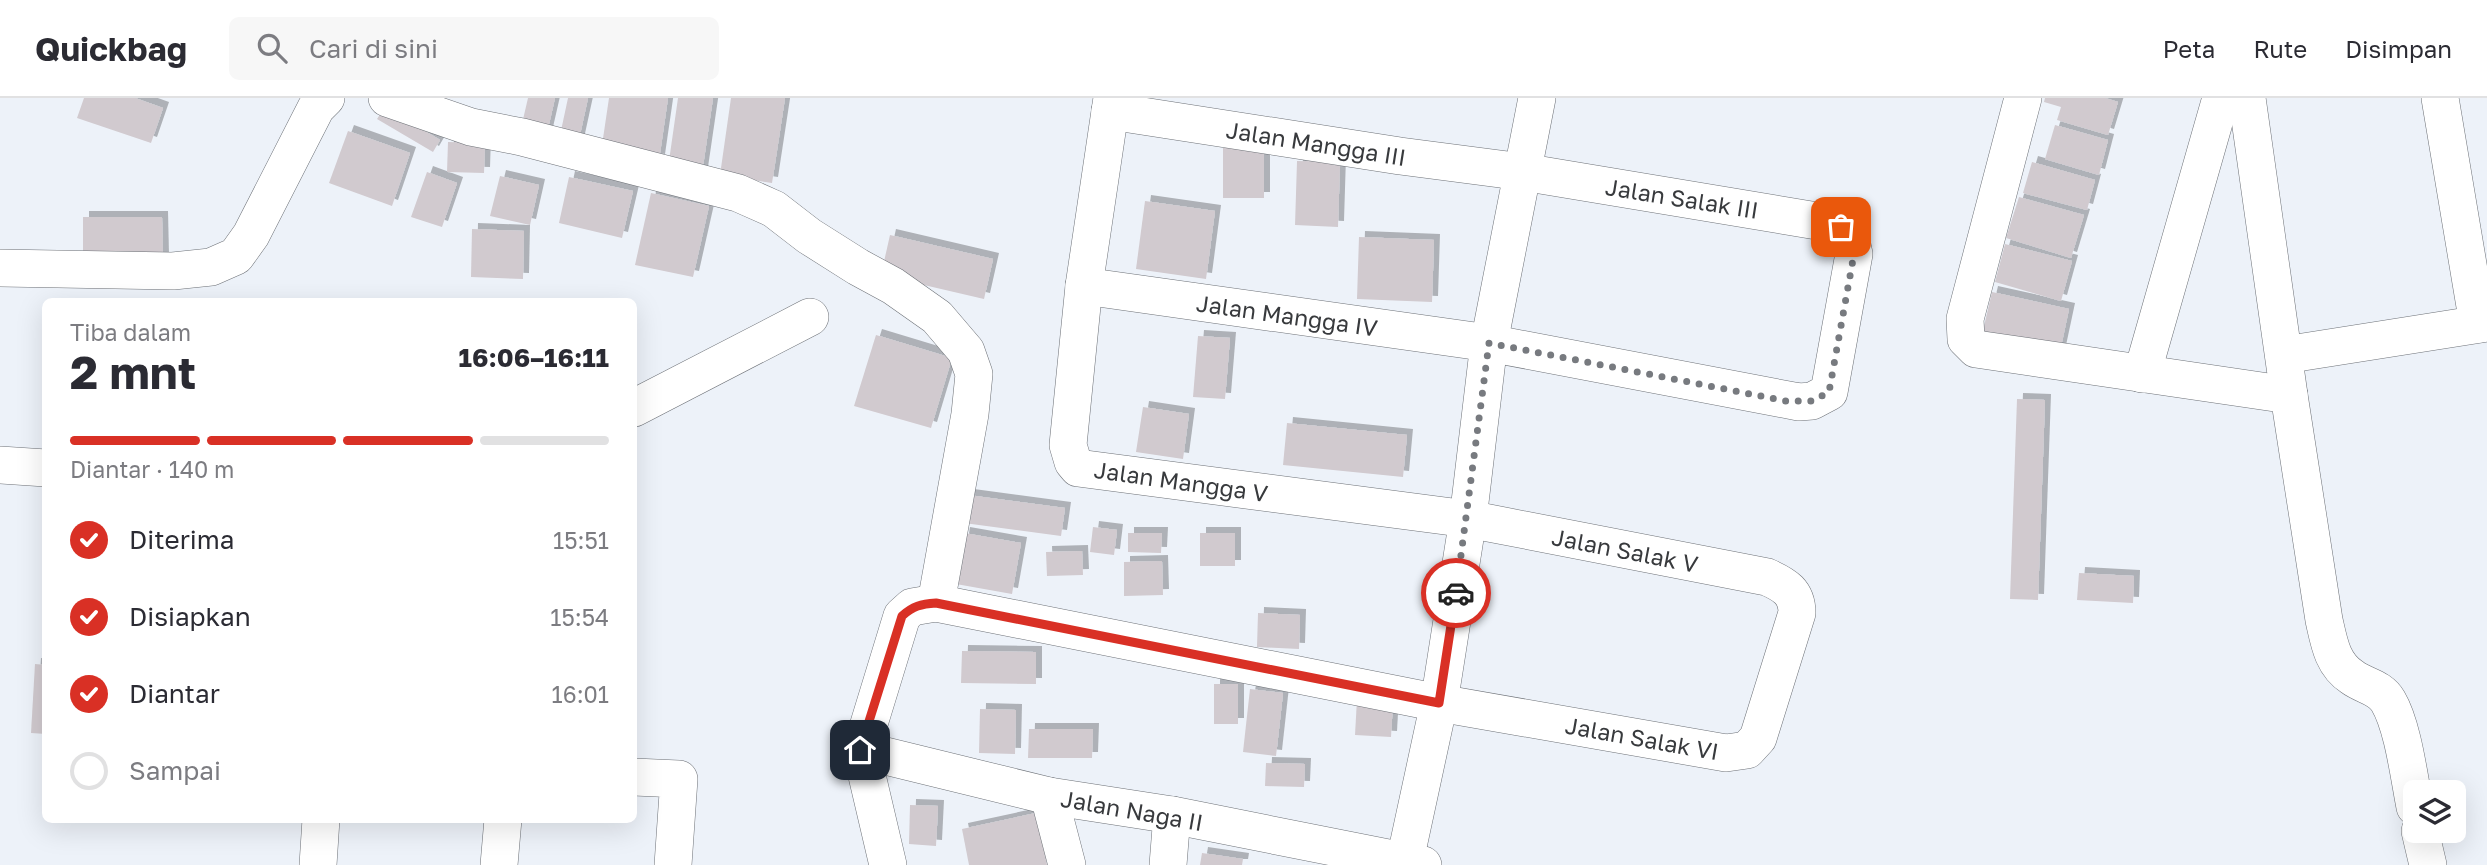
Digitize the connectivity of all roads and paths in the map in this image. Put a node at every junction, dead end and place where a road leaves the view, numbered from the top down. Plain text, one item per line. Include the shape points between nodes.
1 (326, 98) edge
2 (387, 98) edge
3 (1537, 98) edge
4 (2023, 98) edge
5 (2221, 98) edge
6 (2247, 98) edge
7 (2441, 98) edge
8 (1111, 105) edge
9 (1523, 172) junction
10 (1841, 227) joint
11 (0, 268) edge
12 (1084, 286) junction
13 (810, 317) dead end
14 (2482, 324) edge
15 (1489, 343) junction
16 (2284, 355) junction
17 (2142, 374) junction
18 (2289, 395) junction
19 (637, 406) edge
20 (0, 465) edge
21 (42, 468) edge
22 (1468, 519) junction
23 (1781, 583) joint
24 (936, 603) junction
25 (1439, 703) junction
26 (860, 750) junction
27 (637, 777) edge
28 (2409, 780) edge
29 (1049, 796) junction
30 (1172, 816) junction
31 (321, 823) edge
32 (503, 823) edge
33 (2423, 843) edge
34 (1411, 864) edge
35 (318, 865) edge
36 (499, 865) edge
37 (673, 865) edge
38 (888, 865) edge
39 (1067, 865) edge
40 (1168, 865) edge
41 (2428, 865) edge

1 - 11 street via 316,108 236,256 211,267 173,271
2 - 24 street via 471,127 738,192 774,209 937,317 966,351 974,374
3 - 9 street
4 - 17 street via 1965,319 1966,339 1976,349
5 - 17 street
6 - 16 street
7 - 14 street
8 - 9 street, Jalan Mangga III via 1400,156
8 - 12 street
9 - 10 street, Jalan Salak III
9 - 15 street
10 - 15 street, Jalan Mangga IV via 1849,234 1854,254 1829,392 1812,401 1786,401
12 - 15 street, Jalan Mangga IV
12 - 22 street, Jalan Mangga V via 1068,445 1078,468
13 - 19 street
14 - 16 street
15 - 22 street
16 - 18 street
17 - 18 street
18 - 28 street via 2330,649 2352,678 2388,700
20 - 21 street
22 - 23 street, Jalan Salak V
22 - 25 street
23 - 25 street, Jalan Salak VI via 1797,601 1797,613 1758,738 1747,750 1726,753
24 - 25 street, Jalan Salak VI
24 - 26 street via 912,607 902,616
25 - 34 street
26 - 29 street, Jalan Naga II
26 - 38 street
27 - 37 street via 679,779
29 - 30 street, Jalan Naga II
29 - 39 street
30 - 34 street, Jalan Naga II
30 - 40 street
31 - 35 street
32 - 36 street
33 - 41 street

